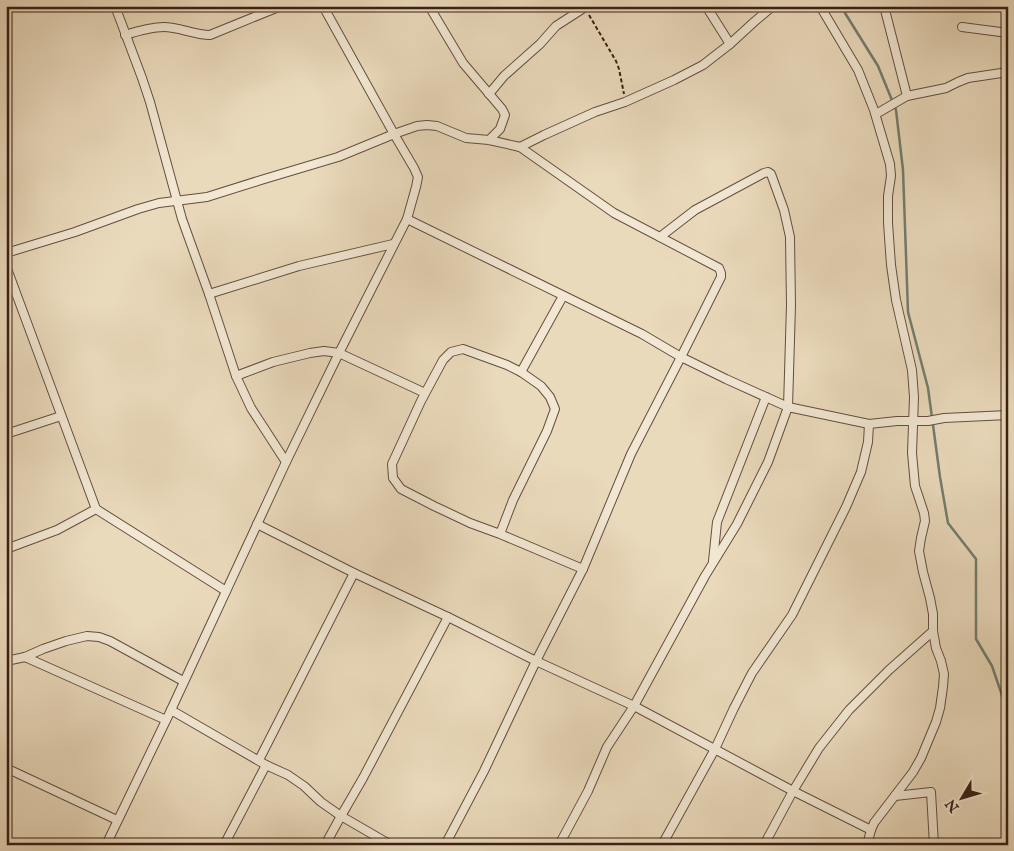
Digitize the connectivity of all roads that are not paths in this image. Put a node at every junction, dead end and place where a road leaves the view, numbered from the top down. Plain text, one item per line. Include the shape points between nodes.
1 (115, 6) edge
2 (281, 6) edge
3 (323, 6) edge
4 (429, 6) edge
5 (706, 6) edge
6 (773, 6) edge
7 (820, 6) edge
8 (884, 6) edge
9 (586, 7) edge
10 (962, 27) dead end
11 (1008, 33) edge
12 (126, 34) junction
13 (730, 44) junction
14 (1008, 72) edge
15 (489, 94) junction
16 (907, 96) junction
17 (876, 114) junction
18 (394, 134) junction
19 (489, 140) junction
20 (520, 147) junction
21 (177, 200) junction
22 (407, 219) junction
23 (660, 237) junction
24 (393, 244) junction
25 (6, 253) edge
26 (7, 270) edge
27 (209, 294) junction
28 (563, 296) junction
29 (339, 353) junction
30 (681, 358) junction
31 (521, 372) junction
32 (236, 376) junction
33 (425, 393) junction
34 (766, 397) junction
35 (788, 407) junction
36 (61, 416) junction
37 (1008, 416) edge
38 (914, 420) junction
39 (869, 424) junction
40 (6, 434) edge
41 (286, 462) junction
42 (96, 509) junction
43 (257, 524) junction
44 (500, 534) junction
45 (6, 549) edge
46 (713, 563) junction
47 (583, 569) junction
48 (354, 573) junction
49 (226, 591) junction
50 (448, 617) junction
51 (933, 631) junction
52 (25, 657) junction
53 (6, 661) edge
54 (536, 661) junction
55 (183, 681) junction
56 (634, 706) junction
57 (171, 710) junction
58 (166, 720) junction
59 (715, 749) junction
60 (262, 763) junction
61 (6, 768) edge
62 (793, 791) junction
63 (895, 796) junction
64 (341, 816) junction
65 (118, 820) junction
66 (871, 830) junction
67 (106, 845) edge
68 (224, 845) edge
69 (326, 845) edge
70 (391, 845) edge
71 (446, 845) edge
72 (559, 845) edge
73 (662, 845) edge
74 (764, 845) edge
75 (867, 845) edge
76 (934, 845) edge

1 - 12 street
2 - 12 street via 210,35 165,27
3 - 18 street
4 - 15 street via 463,63
5 - 13 street
6 - 13 street
7 - 17 street via 858,70
8 - 16 street
9 - 15 street via 556,26
10 - 11 street
12 - 21 street via 150,102
13 - 20 street via 703,65 674,80
14 - 16 street via 968,78 946,88
15 - 19 street via 505,115 500,129
16 - 17 street
17 - 38 street via 890,164 888,223 896,300 912,370
18 - 19 street via 427,125 466,138
18 - 21 street via 338,157 207,197
18 - 22 street via 418,177
19 - 20 street
20 - 23 street via 614,213
21 - 25 street via 138,209
21 - 27 street
22 - 24 street
22 - 28 street
23 - 30 street via 719,268 721,273
23 - 35 street via 695,210 764,173 771,174 790,236
24 - 27 street via 299,266
24 - 29 street
26 - 36 street
27 - 32 street
28 - 30 street via 642,334
28 - 31 street
29 - 32 street via 310,352
29 - 33 street
29 - 41 street
30 - 34 street
30 - 47 street via 631,454
31 - 33 street via 463,349 451,352 443,360
31 - 44 street via 541,386 555,409
32 - 41 street via 251,408
33 - 44 street via 392,464 394,478 401,489
34 - 35 street
34 - 46 street via 717,522
35 - 39 street
35 - 46 street via 768,462
36 - 40 street
36 - 42 street
37 - 38 street
38 - 39 street
38 - 51 street via 915,486 925,522 919,551 933,614
39 - 59 street via 861,472 846,507 792,615 752,673
41 - 43 street
42 - 45 street via 58,530
42 - 49 street
43 - 48 street
43 - 49 street
44 - 47 street
46 - 56 street
47 - 54 street
48 - 50 street
48 - 60 street
49 - 55 street
50 - 54 street
50 - 64 street
51 - 62 street via 849,710 819,748
51 - 63 street via 944,674 940,708 921,758
52 - 53 street
52 - 55 street via 66,641 99,637
52 - 58 street
54 - 56 street
54 - 71 street
55 - 57 street
56 - 59 street
56 - 72 street via 607,747
57 - 58 street
57 - 60 street
58 - 65 street
59 - 62 street
59 - 73 street
60 - 64 street via 288,775
60 - 68 street
61 - 65 street
62 - 66 street
62 - 74 street
63 - 66 street
63 - 76 street via 931,792
64 - 69 street
64 - 70 street
65 - 67 street
66 - 75 street

